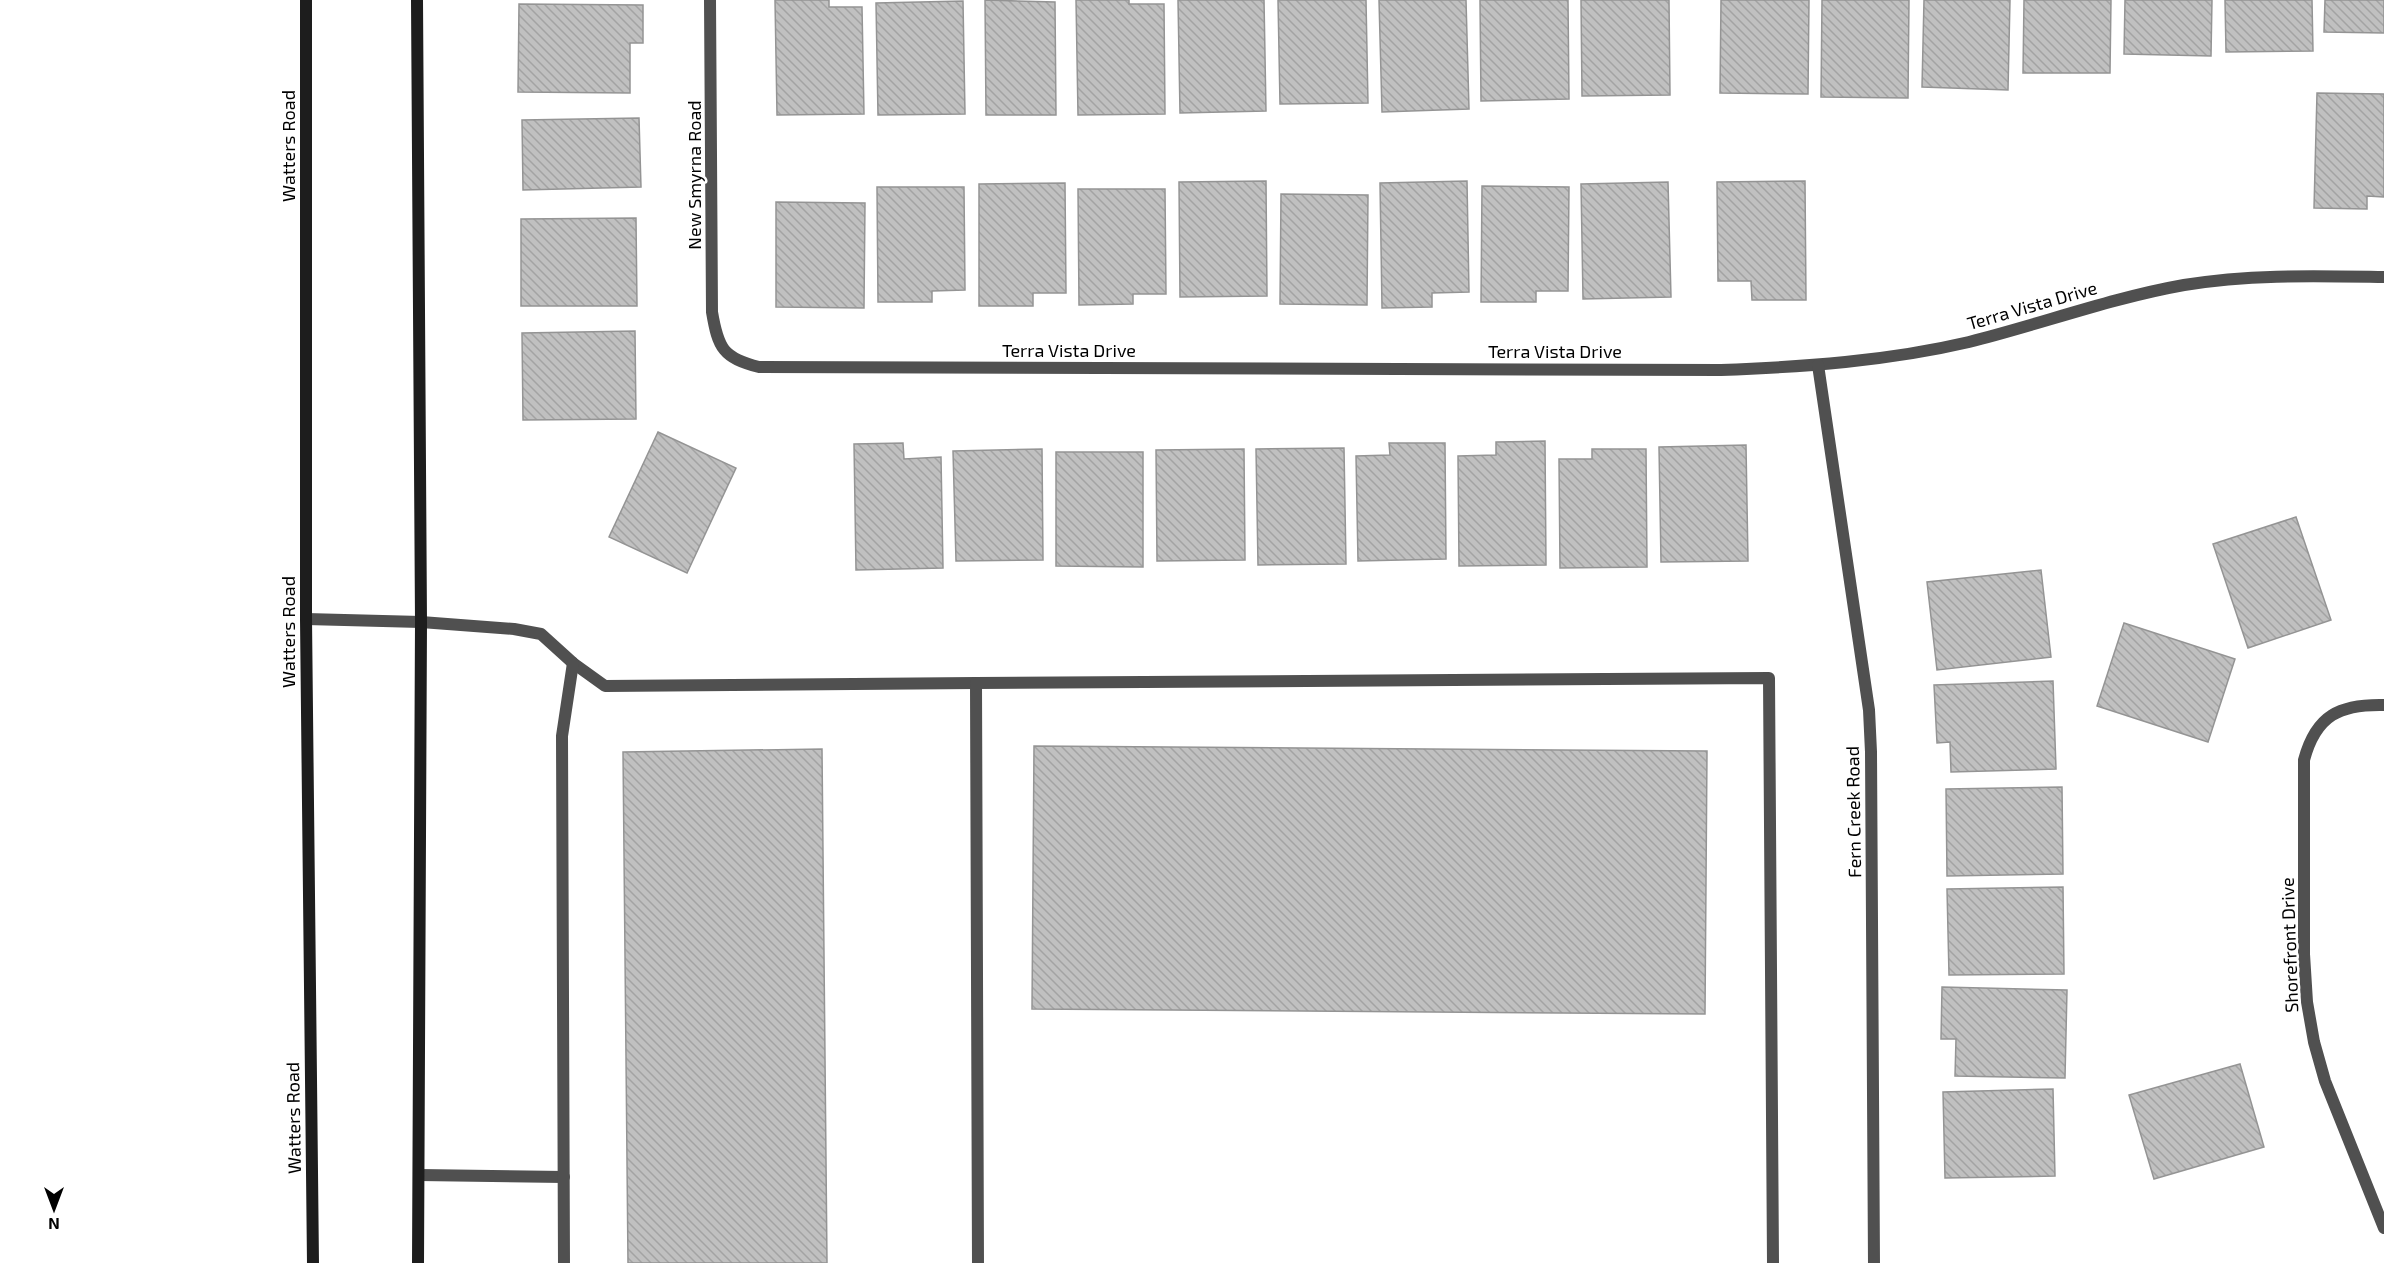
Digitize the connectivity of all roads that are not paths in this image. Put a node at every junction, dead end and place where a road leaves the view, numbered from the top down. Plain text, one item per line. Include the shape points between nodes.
1 (306, 0) edge
2 (417, 0) edge
3 (710, 0) edge
4 (2384, 277) edge
5 (722, 349) joint
6 (1818, 364) junction
7 (306, 619) junction
8 (421, 622) junction
9 (573, 663) junction
10 (976, 683) junction
11 (2384, 705) edge
12 (418, 1175) junction
13 (564, 1177) junction
14 (2384, 1228) edge
15 (313, 1263) edge
16 (418, 1263) edge
17 (564, 1263) edge
18 (978, 1263) edge
19 (1773, 1263) edge
20 (1874, 1263) edge

1 - 7 main road, Watters Road
2 - 8 main road
3 - 5 street, New Smyrna Road via 712,312
4 - 6 street, Terra Vista Drive via 2260,277 2184,285 1967,342
5 - 6 street, Terra Vista Drive via 738,362 759,367 1721,370
6 - 20 street, Fern Creek Road via 1869,710
7 - 8 street
7 - 15 main road, Watters Road
8 - 9 street via 541,634
8 - 12 main road
9 - 10 street via 605,686
9 - 13 street via 562,736
10 - 18 street
10 - 19 street via 1770,678
11 - 14 street, Shorefront Drive via 2337,711 2320,723 2309,740 2304,760 2307,1002 2325,1081
12 - 13 street
12 - 16 main road
13 - 17 street

